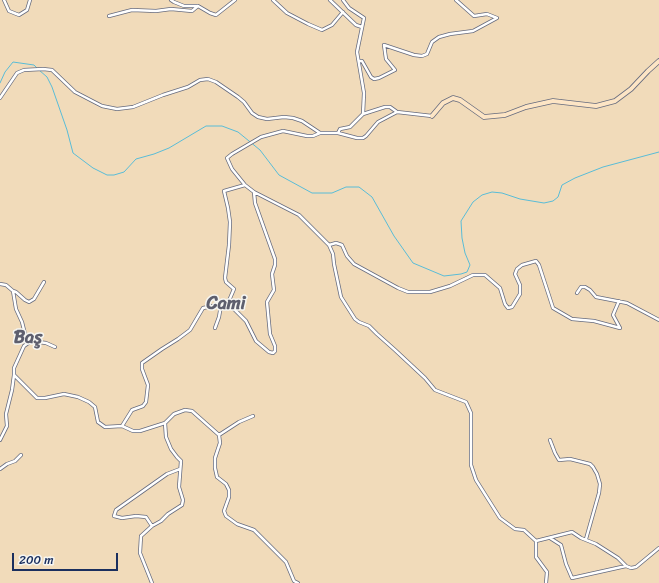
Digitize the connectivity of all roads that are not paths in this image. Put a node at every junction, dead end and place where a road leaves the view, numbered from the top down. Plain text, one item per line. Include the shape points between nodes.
1 (4, 0) edge
2 (30, 0) edge
3 (171, 0) edge
4 (235, 0) edge
5 (273, 0) edge
6 (330, 0) edge
7 (343, 0) edge
8 (456, 0) edge
9 (198, 6) junction
10 (343, 12) junction
11 (109, 16) dead end
12 (362, 27) junction
13 (359, 61) junction
14 (659, 61) edge
15 (0, 98) edge
16 (398, 112) junction
17 (364, 114) junction
18 (432, 116) joint
19 (320, 133) junction
20 (338, 133) junction
21 (245, 185) junction
22 (254, 192) junction
23 (329, 245) junction
24 (44, 282) dead end
25 (0, 284) edge
26 (13, 291) junction
27 (577, 293) dead end
28 (619, 302) junction
29 (228, 303) junction
30 (220, 305) junction
31 (659, 320) edge
32 (215, 328) dead end
33 (31, 341) junction
34 (55, 347) dead end
35 (14, 375) junction
36 (253, 416) dead end
37 (165, 423) junction
38 (122, 426) junction
39 (219, 435) junction
40 (0, 440) edge
41 (550, 440) dead end
42 (21, 455) dead end
43 (0, 469) edge
44 (180, 469) junction
45 (152, 526) junction
46 (550, 537) junction
47 (586, 539) junction
48 (536, 541) junction
49 (659, 548) edge
50 (626, 566) junction
51 (152, 583) edge
52 (298, 583) edge
53 (546, 583) edge

1 - 2 street via 9,12 20,15 27,10
3 - 9 street via 184,6
4 - 9 street via 216,15
5 - 10 street via 287,13 322,30 332,25
6 - 10 street
7 - 12 street via 349,8 364,18
8 - 13 street via 474,16 487,14 497,18 473,31 439,37 432,42 427,54 422,56 384,45 386,59 395,70 379,78 371,77 362,61
9 - 11 street via 192,11 132,10
10 - 12 street via 356,25
12 - 13 street via 357,52
13 - 17 street
14 - 18 street via 615,101 596,106 553,101 526,106 505,115 484,117 453,98 443,103
15 - 19 street via 17,73 24,70 52,70 74,92 102,106 117,110 133,107 208,79 238,97 258,117 267,120 293,118
16 - 17 street via 385,107
16 - 18 street
16 - 20 street via 378,122 363,138
17 - 20 street via 350,127 340,129
19 - 20 street
19 - 21 street via 307,136 283,131 261,137 232,154 227,158
21 - 22 street
21 - 29 street via 224,192 230,222 225,278 234,289
22 - 23 street via 299,215
22 - 29 street via 255,203 276,265 272,274 274,290 266,302 270,334 276,351 269,352 256,341 246,321
23 - 28 street via 342,245 354,264 408,292 430,292 473,275 485,275 500,288 508,308 512,307 520,294 517,269 536,261 553,308 572,319 594,321 620,328 613,314
23 - 48 street via 341,297 355,319 369,326 435,390 466,402 471,413 471,465 476,480 500,518 515,529 524,530
24 - 26 street via 34,299 29,302
25 - 26 street
26 - 33 street via 16,309 25,334
27 - 28 street via 581,287 585,287 596,297
28 - 31 street via 627,303
29 - 30 street
30 - 32 street
30 - 38 street via 203,308 190,330 142,364 148,385 146,402 132,410
33 - 34 street
33 - 35 street via 20,353
35 - 38 street via 37,398 64,394 78,397 95,407 98,422 105,427
35 - 40 street via 6,414 7,426
36 - 39 street
37 - 38 street via 140,432
37 - 39 street via 174,414 185,410 192,411
37 - 44 street via 166,437 171,449 182,461
39 - 52 street via 215,468 217,477 229,490 224,511 226,516 237,524 254,530 286,562 294,582
41 - 47 street via 559,460 570,459 590,464 597,474 599,493
42 - 43 street
44 - 45 street via 182,506
44 - 45 street via 167,474 116,510 114,516 146,517
45 - 51 street via 142,536 140,553
46 - 47 street via 572,532
46 - 48 street
46 - 50 street via 561,545 572,578
47 - 50 street via 618,558
48 - 53 street via 536,557 547,572
49 - 50 street via 636,567

